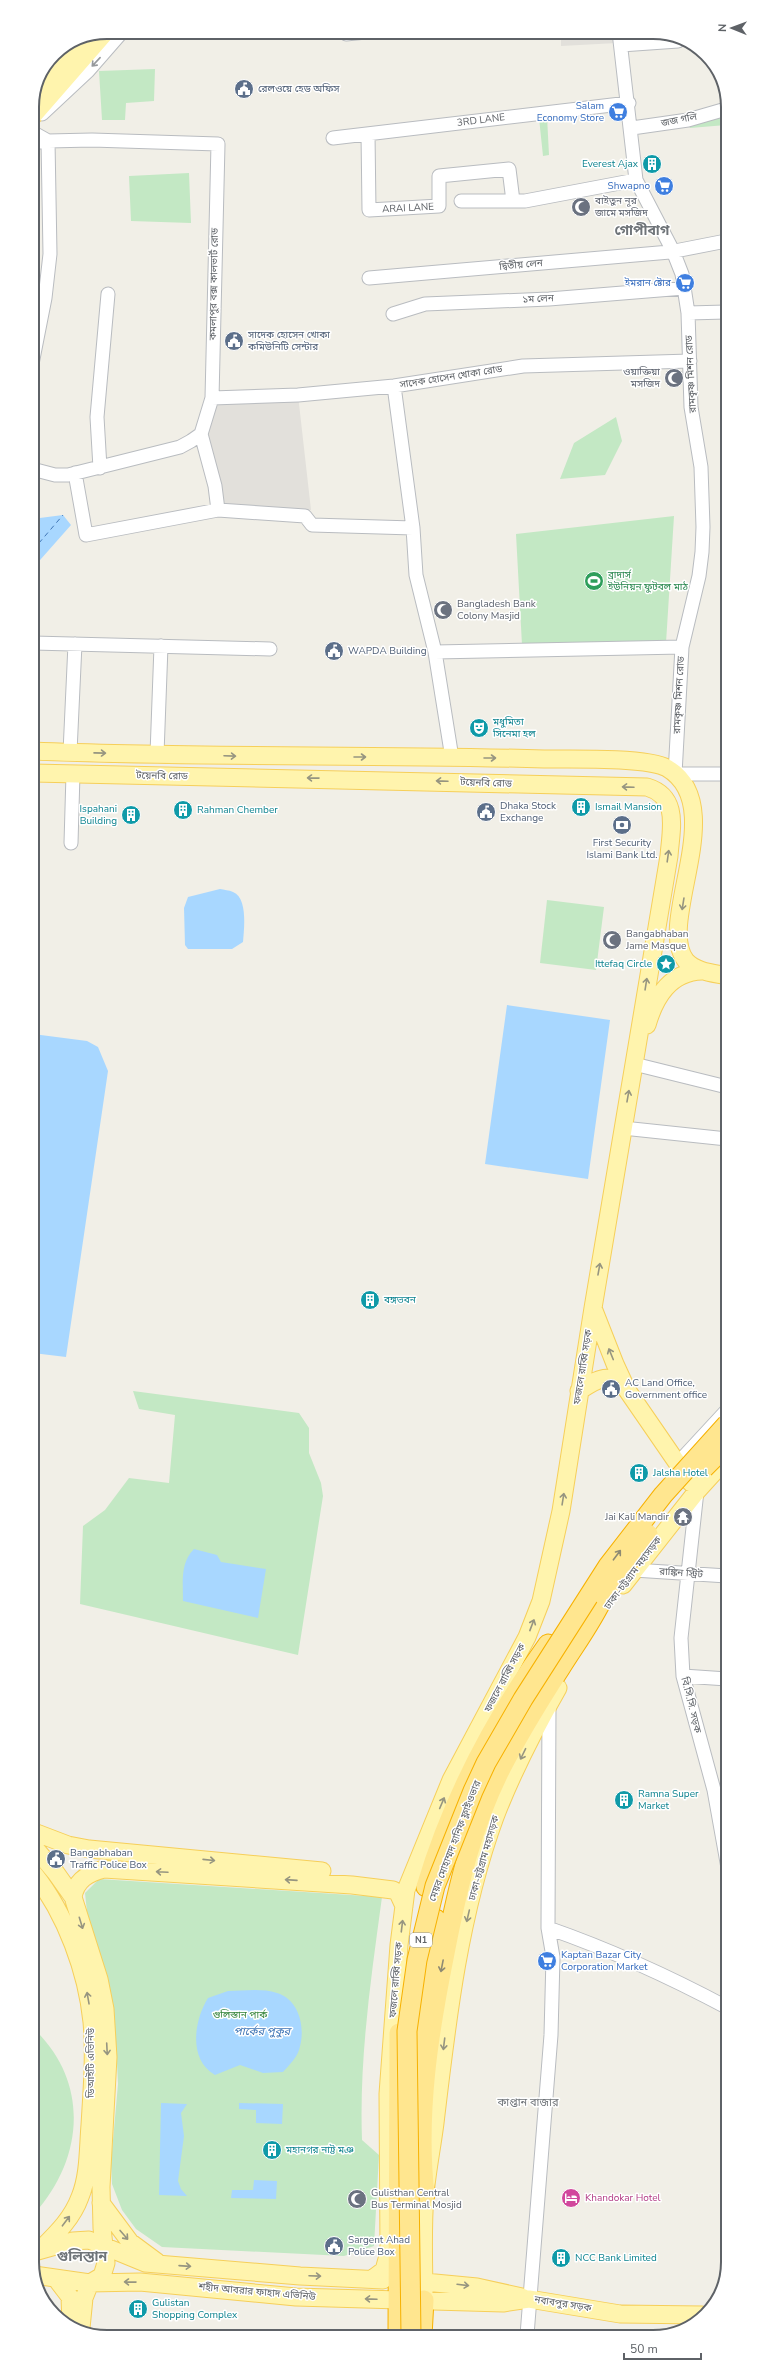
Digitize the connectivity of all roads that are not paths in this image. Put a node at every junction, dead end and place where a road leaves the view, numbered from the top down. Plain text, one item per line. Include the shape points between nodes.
1 (116, 39) edge
2 (621, 39) edge
3 (99, 40) edge
4 (669, 41) edge
5 (622, 45) junction
6 (74, 47) edge
7 (46, 78) edge
8 (629, 103) junction
9 (39, 109) edge
10 (721, 110) edge
11 (39, 116) edge
12 (632, 128) junction
13 (368, 134) junction
14 (39, 136) edge
15 (333, 138) dead end
16 (48, 141) junction
17 (39, 142) edge
18 (636, 180) junction
19 (461, 201) dead end
20 (513, 201) junction
21 (721, 241) edge
22 (673, 251) junction
23 (369, 278) dead end
24 (684, 288) junction
25 (108, 294) dead end
26 (721, 312) edge
27 (688, 313) junction
28 (393, 314) dead end
29 (39, 328) edge
30 (690, 360) junction
31 (394, 386) junction
32 (212, 398) junction
33 (201, 434) junction
34 (100, 468) junction
35 (39, 471) edge
36 (75, 473) junction
37 (218, 510) junction
38 (413, 528) junction
39 (39, 643) edge
40 (75, 644) junction
41 (161, 646) junction
42 (682, 647) junction
43 (270, 649) dead end
44 (435, 652) junction
45 (679, 704) junction
46 (39, 751) edge
47 (70, 752) junction
48 (157, 754) junction
49 (452, 758) junction
50 (650, 764) junction
51 (39, 773) edge
52 (73, 774) junction
53 (675, 774) junction
54 (721, 774) edge
55 (71, 843) dead end
56 (656, 932) junction
57 (678, 939) junction
58 (702, 971) junction
59 (721, 975) edge
60 (634, 1064) junction
61 (721, 1086) edge
62 (623, 1128) junction
63 (721, 1138) edge
64 (593, 1308) junction
65 (628, 1390) junction
66 (579, 1391) junction
67 (721, 1416) edge
68 (721, 1431) edge
69 (721, 1451) edge
70 (678, 1463) junction
71 (721, 1465) edge
72 (697, 1491) junction
73 (634, 1570) junction
74 (687, 1573) junction
75 (721, 1576) edge
76 (599, 1591) junction
77 (683, 1676) junction
78 (721, 1679) edge
79 (549, 1704) junction
80 (721, 1829) edge
81 (39, 1834) edge
82 (39, 1854) edge
83 (413, 1871) junction
84 (39, 1882) edge
85 (73, 1897) junction
86 (404, 1906) junction
87 (548, 1928) junction
88 (721, 2004) edge
89 (425, 2195) junction
90 (101, 2203) junction
91 (104, 2246) junction
92 (39, 2249) edge
93 (39, 2251) edge
94 (160, 2264) junction
95 (41, 2276) edge
96 (372, 2279) junction
97 (57, 2280) junction
98 (424, 2280) junction
99 (399, 2281) junction
100 (90, 2283) junction
101 (529, 2299) junction
102 (399, 2300) junction
103 (424, 2300) junction
104 (696, 2315) edge
105 (71, 2320) edge
106 (81, 2325) edge
107 (398, 2330) edge
108 (411, 2330) edge
109 (417, 2330) edge
110 (422, 2330) edge
111 (527, 2330) edge

1 -> 11 street via 88,71
2 - 5 street, রামকৃষ্ণ মিশন রোড
3 - 9 main road
4 - 5 street
5 - 8 street, রামকৃষ্ণ মিশন রোড
6 - 7 main road
8 - 12 street, রামকৃষ্ণ মিশন রোড
8 - 13 street, 3RD LANE
10 - 12 street, জজ গলি via 688,120
12 - 18 street, রামকৃষ্ণ মিশন রোড
13 - 15 street, 3RD LANE
13 - 20 street, ARAI LANE via 368,210 439,206 439,176 509,169
14 - 16 street
16 - 17 street
16 - 29 street via 50,254
16 - 32 street, কমলাপুর বক্স কালভার্ট রোড via 218,144
18 - 20 street
18 - 22 street, রামকৃষ্ণ মিশন রোড
19 - 20 street
21 - 22 street, দ্বিতীয় লেন
22 - 23 street, দ্বিতীয় লেন
22 - 24 street, রামকৃষ্ণ মিশন রোড
24 - 27 street, রামকৃষ্ণ মিশন রোড
24 - 28 street, ১ম লেন via 549,299 425,304
25 - 34 street via 97,417
26 - 27 street
27 - 30 street, রামকৃষ্ণ মিশন রোড
30 - 31 street, সাদেক হোসেন খোকা রোড via 523,366
30 - 42 street, রামকৃষ্ণ মিশন রোড via 692,407 702,467 703,527 699,576
31 - 32 street, সাদেক হোসেন খোকা রোড via 298,395
31 - 38 street
32 - 33 street, কমলাপুর বক্স কালভার্ট রোড
33 - 34 street via 180,447
33 - 37 street via 216,486
34 - 36 street
35 - 36 street via 55,475
36 - 37 street via 86,536
37 - 38 street via 305,516 312,524
38 - 44 street via 416,574
39 - 40 street
40 - 41 street
40 - 47 street
41 - 43 street
41 - 48 street
42 - 44 street
42 - 45 street, রামকৃষ্ণ মিশন রোড
44 - 49 street
45 - 50 street via 673,715 669,752 662,761
45 - 53 street, রামকৃষ্ণ মিশন রোড
46 - 47 main road
47 -> 48 main road
48 -> 49 main road
49 -> 50 main road via 624,761
50 - 53 main road via 662,766
51 - 52 main road, টয়েনবি রোড
52 - 55 street
56 -> 52 main road, টয়েনবি রোড via 669,856 672,819 665,796 647,787 341,778
53 - 54 street
53 -> 57 main road via 688,791 692,820 689,868
56 - 57 main road via 664,946 670,946
60 -> 56 main road, টয়েনবি রোড
57 - 58 main road via 687,961
58 - 59 main road
58 - 60 main road via 683,975 662,990 649,1017
60 - 61 street
62 -> 60 main road, ফজলে রাব্বি সড়ক
62 - 63 street
64 -> 62 main road, ফজলে রাব্বি সড়ক
65 -> 64 main road
64 - 66 main road, ফজলে রাব্বি সড়ক
65 - 66 main road via 618,1380 606,1378
65 - 70 main road
83 -> 66 main road, ফজলে রাব্বি সড়ক via 452,1780 527,1637 541,1601 556,1537
67 - 70 street
76 -> 68 highway, মেয়র মোহাম্মদ হানিফ ফ্লাইওভার / N1, bridge via 663,1495
69 - 76 highway, মেয়র মোহাম্মদ হানিফ ফ্লাইওভার / N1, bridge via 672,1504
70 - 72 main road
71 - 72 main road, ঢাকা-চট্টগ্রাম মহাসড়ক
72 - 73 main road, ঢাকা-চট্টগ্রাম মহাসড়ক
72 - 74 street, বি.সি.সি. সড়ক
73 - 74 street, রাঙ্কিন স্ট্রিট
73 - 79 main road, ঢাকা-চট্টগ্রাম মহাসড়ক via 585,1640
74 - 75 street, রাঙ্কিন স্ট্রিট
74 - 77 street, বি.সি.সি. সড়ক via 681,1638
76 -> 89 highway via 592,1621 529,1717 505,1761 467,1853 430,2033 425,2079 422,2157
76 - 99 highway, bridge via 535,1663 490,1733 454,1811 425,1892 408,1963 398,2038
76 - 108 highway, মেয়র মোহাম্মদ হানিফ ফ্লাইওভার / N1, bridge via 523,1699 486,1763 435,1886 423,1929 412,1987 407,2050
76 - 109 highway, মেয়র মোহাম্মদ হানিফ ফ্লাইওভার / N1 via 587,1616 520,1715 479,1795 442,1894 418,2015 415,2080
77 - 78 street
77 - 80 street, বি.সি.সি. সড়ক via 714,1790
79 - 87 street
79 -> 89 main road, ঢাকা-চট্টগ্রাম মহাসড়ক via 521,1757 495,1817 475,1886 454,1978
81 -> 83 main road via 68,1845 89,1849 387,1878 402,1877
82 - 85 main road, ডিআইটি এভিনিউ
83 - 86 main road, ফজলে রাব্বি সড়ক
92 -> 84 main road, ডিআইটি এভিনিউ via 65,2224 84,2185 93,2066 92,2022 82,1974 70,1938
86 -> 85 main road via 398,1893 386,1889 104,1869 92,1872 81,1880
85 -> 90 main road, ডিআইটি এভিনিউ via 99,1979 105,2009 108,2057
96 -> 86 main road, ফজলে রাব্বি সড়ক via 384,2270 389,2252 388,2094 391,2033
87 - 88 street via 666,1976
87 - 101 street via 553,1957 551,2035
89 - 98 main road, ঢাকা-চট্টগ্রাম মহাসড়ক
90 - 91 main road, ডিআইটি এভিনিউ
90 -> 94 main road via 130,2242
91 - 93 main road, শহীদ আবরার ফাহাদ এভিনিউ via 82,2240
91 - 94 main road, শহীদ আবরার ফাহাদ এভিনিউ via 131,2258
91 - 100 main road via 106,2270 102,2276
94 -> 96 main road, শহীদ আবরার ফাহাদ এভিনিউ via 300,2276
95 - 97 main road, শহীদ আবরার ফাহাদ এভিনিউ
96 - 99 main road, শহীদ আবরার ফাহাদ এভিনিউ
97 - 100 main road, শহীদ আবরার ফাহাদ এভিনিউ
97 - 105 main road via 70,2297
98 - 99 main road, শহীদ আবরার ফাহাদ এভিনিউ
98 -> 101 main road, শহীদ আবরার ফাহাদ এভিনিউ via 503,2291
98 - 103 main road, ঢাকা-চট্টগ্রাম মহাসড়ক
99 - 102 highway
102 -> 100 main road, শহীদ আবরার ফাহাদ এভিনিউ via 296,2296 140,2282
100 - 106 main road via 84,2298
101 - 103 main road, নবাবপুর সড়ক via 503,2303
101 - 104 main road, নবাবপুর সড়ক via 620,2314
101 - 111 street
102 - 103 main road, শহীদ আবরার ফাহাদ এভিনিউ
102 - 107 highway
103 - 110 highway

